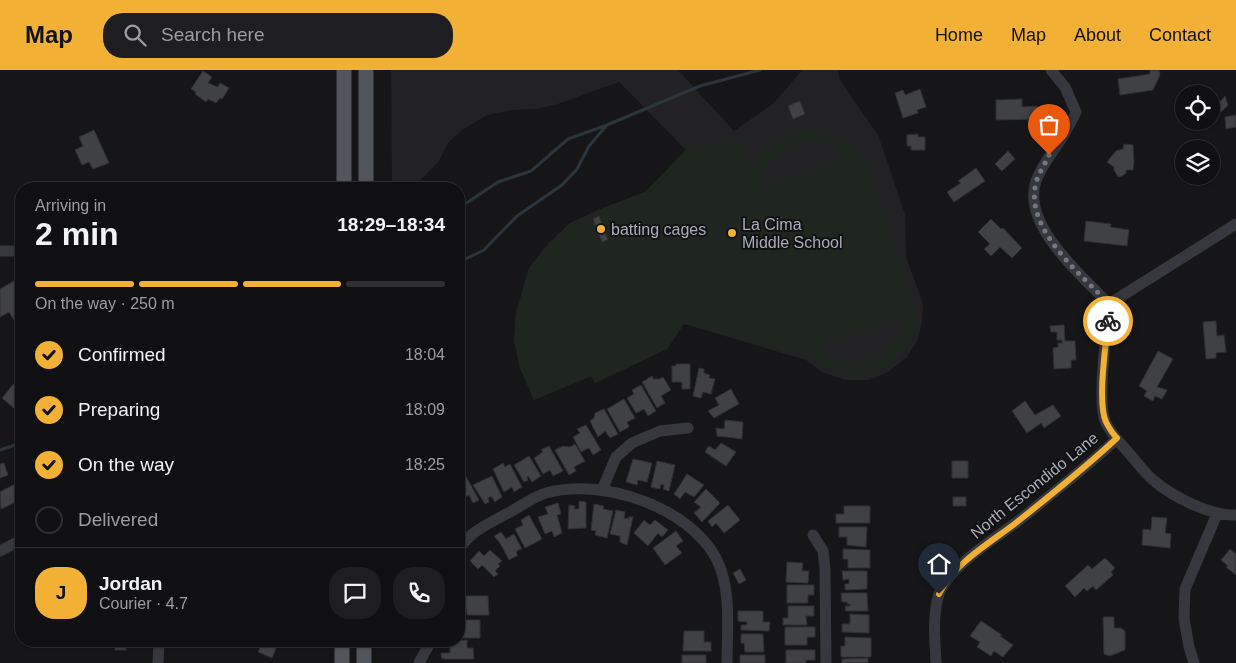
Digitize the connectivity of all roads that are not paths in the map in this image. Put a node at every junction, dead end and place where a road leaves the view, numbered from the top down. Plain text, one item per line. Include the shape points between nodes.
1 (344, 70) edge
2 (366, 70) edge
3 (1051, 70) edge
4 (344, 182) edge
5 (366, 182) edge
6 (1236, 224) edge
7 (0, 251) edge
8 (15, 251) edge
9 (1109, 304) junction
10 (688, 428) dead end
11 (1114, 436) junction
12 (602, 490) junction
13 (1217, 514) junction
14 (1236, 515) edge
15 (470, 519) dead end
16 (477, 529) junction
17 (812, 535) dead end
18 (465, 539) edge
19 (15, 543) edge
20 (0, 551) edge
21 (159, 647) edge
22 (342, 647) edge
23 (364, 647) edge
24 (428, 647) edge
25 (158, 663) edge
26 (342, 663) edge
27 (364, 663) edge
28 (419, 663) edge
29 (727, 663) edge
30 (826, 663) edge
31 (936, 663) edge
32 (1194, 663) edge

1 - 4 main road
2 - 5 main road
3 - 9 street via 1065,86 1076,112 1036,182 1034,204 1044,229 1065,258
6 - 9 street
7 - 8 street
9 - 11 street via 1103,403 1105,421
10 - 12 street via 660,431 632,443 616,457
11 - 13 street via 1153,480
11 - 31 street, North Escondido Lane via 1055,491 946,581 935,613
12 - 16 street via 572,488 545,493
12 - 29 street via 646,502 686,523 703,540 716,558 724,581
13 - 14 street
13 - 32 street via 1185,589 1184,618
15 - 16 street
16 - 18 street
17 - 30 street via 823,551 825,568
19 - 20 street
21 - 25 street
22 - 26 main road
23 - 27 main road
24 - 28 street

